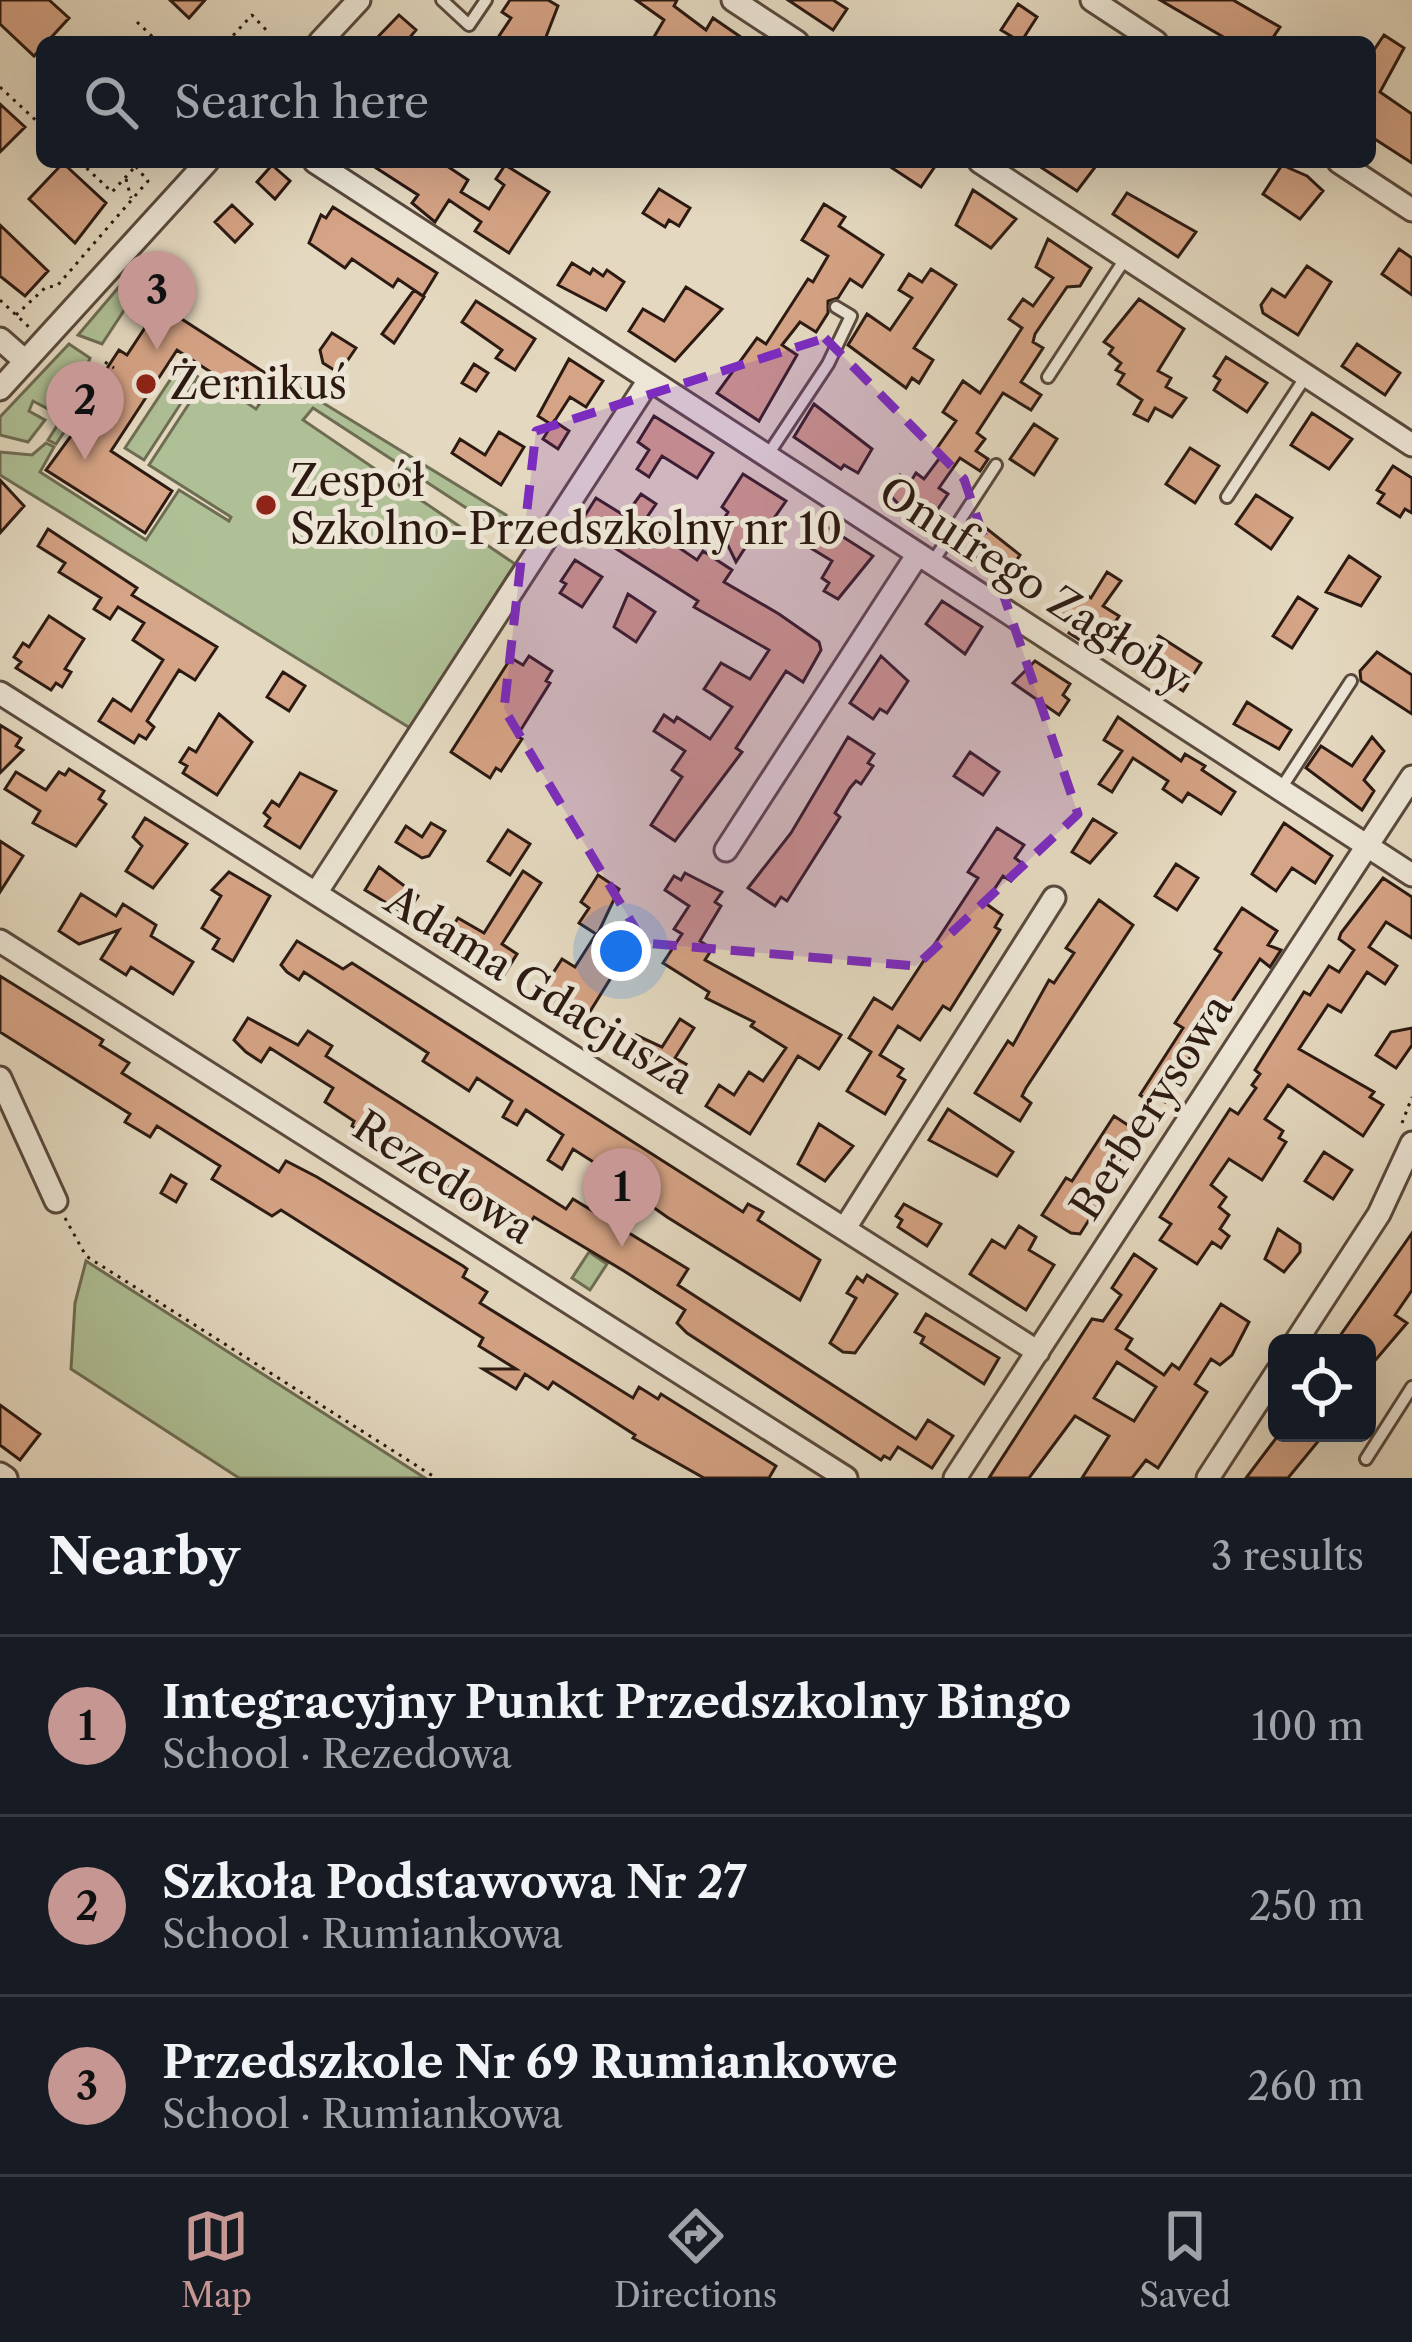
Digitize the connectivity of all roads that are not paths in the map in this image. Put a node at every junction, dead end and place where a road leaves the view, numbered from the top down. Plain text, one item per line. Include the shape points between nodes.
1 (358, 0) edge
2 (442, 0) edge
3 (486, 0) edge
4 (733, 0) edge
5 (1092, 0) edge
6 (325, 36) edge
7 (788, 36) edge
8 (1147, 36) edge
9 (202, 168) edge
10 (324, 168) edge
11 (989, 168) edge
12 (1348, 168) edge
13 (1412, 210) edge
14 (1126, 258) junction
15 (836, 307) dead end
16 (0, 339) edge
17 (25, 361) junction
18 (1306, 376) junction
19 (1048, 377) dead end
20 (649, 380) junction
21 (0, 389) edge
22 (1412, 445) edge
23 (767, 456) junction
24 (996, 465) dead end
25 (1227, 497) dead end
26 (925, 559) junction
27 (1351, 680) dead end
28 (0, 693) edge
29 (1412, 777) edge
30 (1280, 790) junction
31 (1367, 846) junction
32 (726, 850) dead end
33 (1412, 875) edge
34 (316, 893) junction
35 (1054, 898) dead end
36 (0, 940) edge
37 (0, 1078) edge
38 (1412, 1143) edge
39 (56, 1201) road end
40 (845, 1228) junction
41 (1301, 1334) edge
42 (1038, 1352) junction
43 (1268, 1386) edge
44 (1412, 1387) edge
45 (1366, 1459) dead end
46 (846, 1478) edge
47 (955, 1478) edge
48 (1208, 1478) edge

1 - 6 street
2 - 3 lane via 469,25
4 - 7 street
5 - 8 street
9 - 17 street
10 - 20 street, Onufrego Zagłoby
11 - 14 street
12 - 13 street
14 - 18 street
14 - 19 lane
15 - 23 lane via 851,316
16 - 17 street
17 - 21 street
18 - 22 street
18 - 25 lane
20 - 23 street, Onufrego Zagłoby
20 - 34 street
23 - 26 street, Onufrego Zagłoby
24 - 26 lane
26 - 30 street, Onufrego Zagłoby
26 - 32 street
27 - 30 lane
28 - 34 street, Adama Gdacjusza
29 - 31 street, Berberysowa
30 - 31 street, Onufrego Zagłoby
31 - 33 street, Onufrego Zagłoby
31 - 42 street, Berberysowa
34 - 40 street, Adama Gdacjusza
35 - 40 street
36 - 46 street, Rezedowa
37 - 39 street
38 - 41 street via 1379,1214
40 - 42 street, Adama Gdacjusza
42 - 47 street, Berberysowa
43 - 48 street
44 - 45 lane

